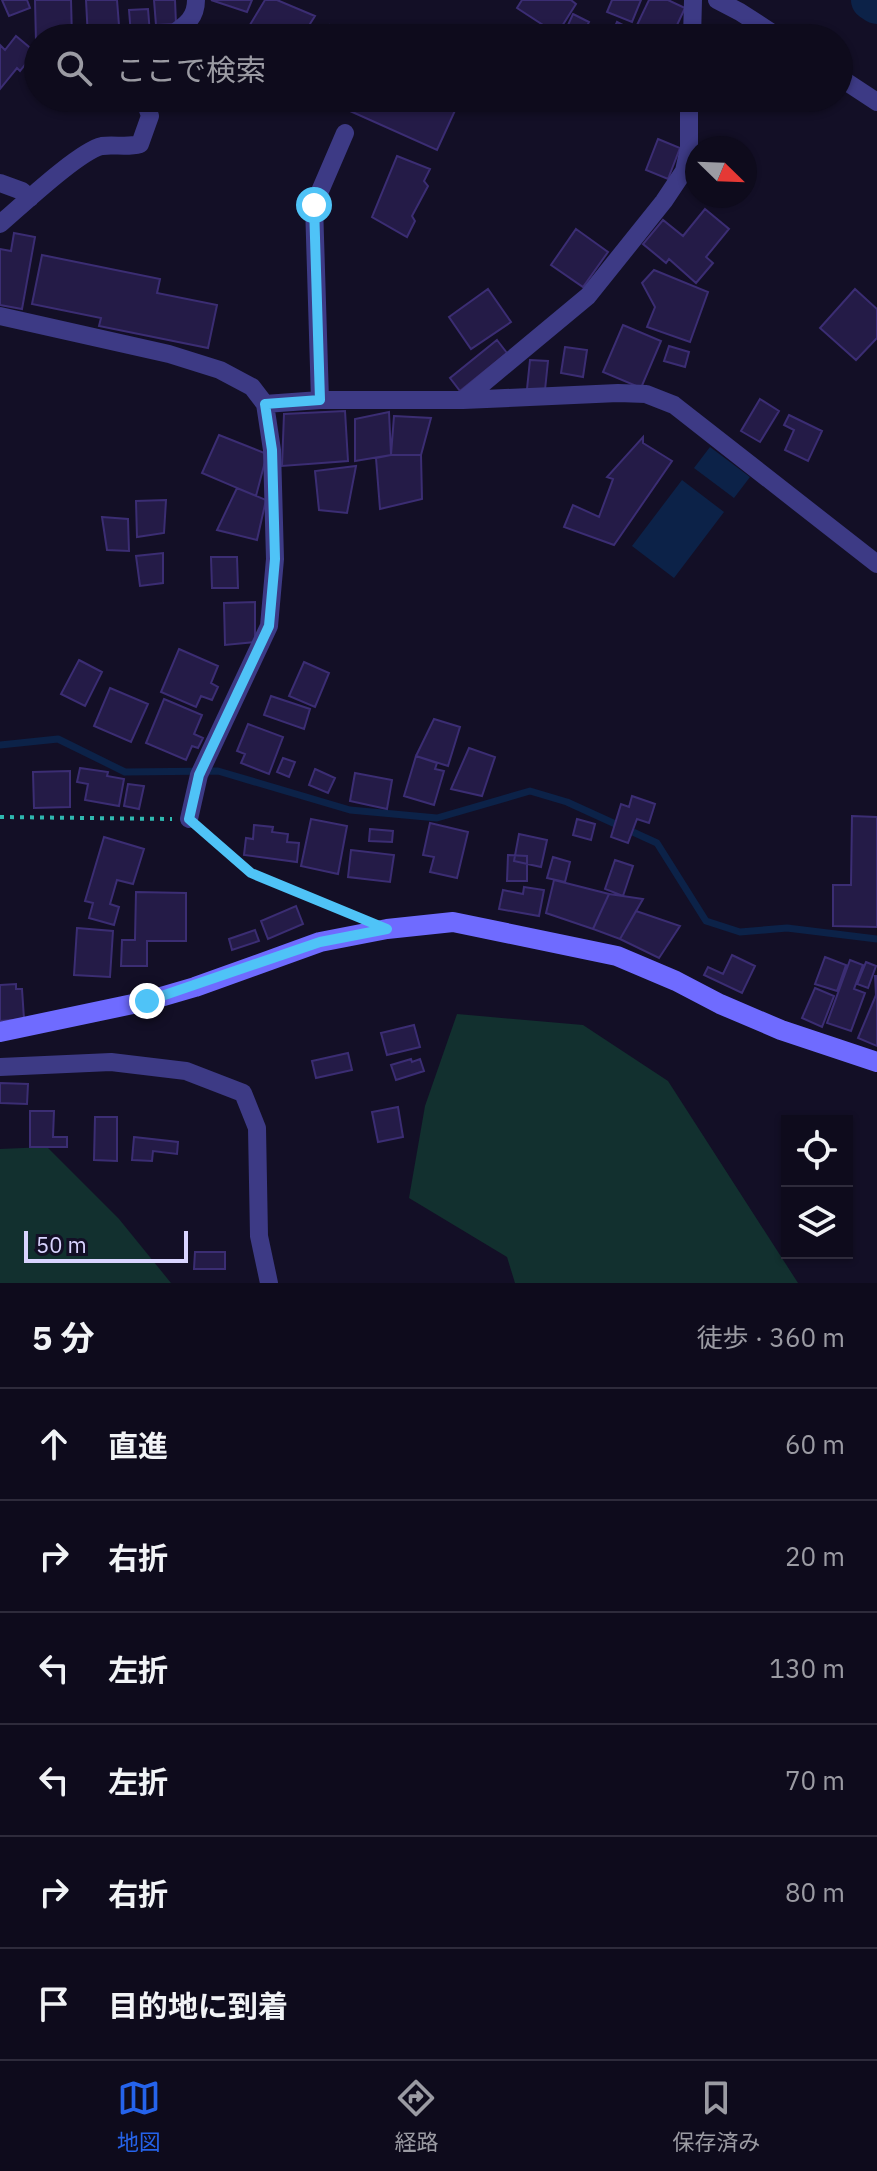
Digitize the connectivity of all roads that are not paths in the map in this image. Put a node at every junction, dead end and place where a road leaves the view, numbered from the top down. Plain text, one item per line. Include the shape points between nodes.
1 (196, 0) edge
2 (693, 0) edge
3 (717, 0) edge
4 (188, 24) edge
5 (692, 24) edge
6 (758, 24) edge
7 (853, 86) edge
8 (877, 102) edge
9 (149, 112) edge
10 (689, 112) edge
11 (345, 133) dead end
12 (0, 183) edge
13 (30, 198) junction
14 (0, 224) edge
15 (0, 316) edge
16 (320, 400) junction
17 (463, 400) junction
18 (265, 404) junction
19 (877, 564) edge
20 (189, 819) road end
21 (0, 1032) edge
22 (877, 1062) edge
23 (0, 1067) edge
24 (269, 1283) edge

1 - 4 street
2 - 5 street
3 - 6 street
7 - 8 street
9 - 13 street via 140,144 101,146
10 - 17 street via 684,171 664,201 588,296
11 - 16 street via 314,205
12 - 13 street
13 - 14 street
15 - 18 street via 220,370 252,387
16 - 17 street
16 - 18 street
17 - 19 street via 618,393 646,394 674,405
18 - 20 street via 272,450 275,559 269,626 199,775
21 - 22 street via 147,1001 320,942 453,922 617,956 781,1030
23 - 24 street via 111,1062 186,1071 243,1093 257,1128 259,1236

